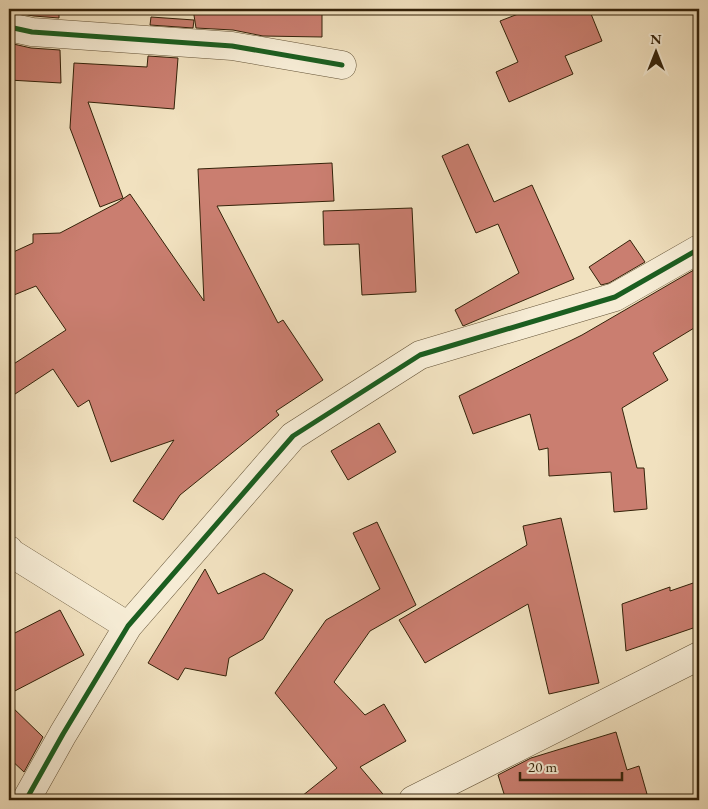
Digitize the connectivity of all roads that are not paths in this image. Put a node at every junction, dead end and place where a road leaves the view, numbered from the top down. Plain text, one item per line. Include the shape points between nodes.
1 (9, 27) edge
2 (342, 65) dead end
3 (699, 249) edge
4 (9, 550) edge
5 (128, 626) junction
6 (699, 656) edge
7 (26, 800) edge
8 (413, 800) edge

1 - 2 street via 32,32 232,46
3 - 5 street via 615,297 420,355 293,436
4 - 5 street
5 - 7 street
6 - 8 street

